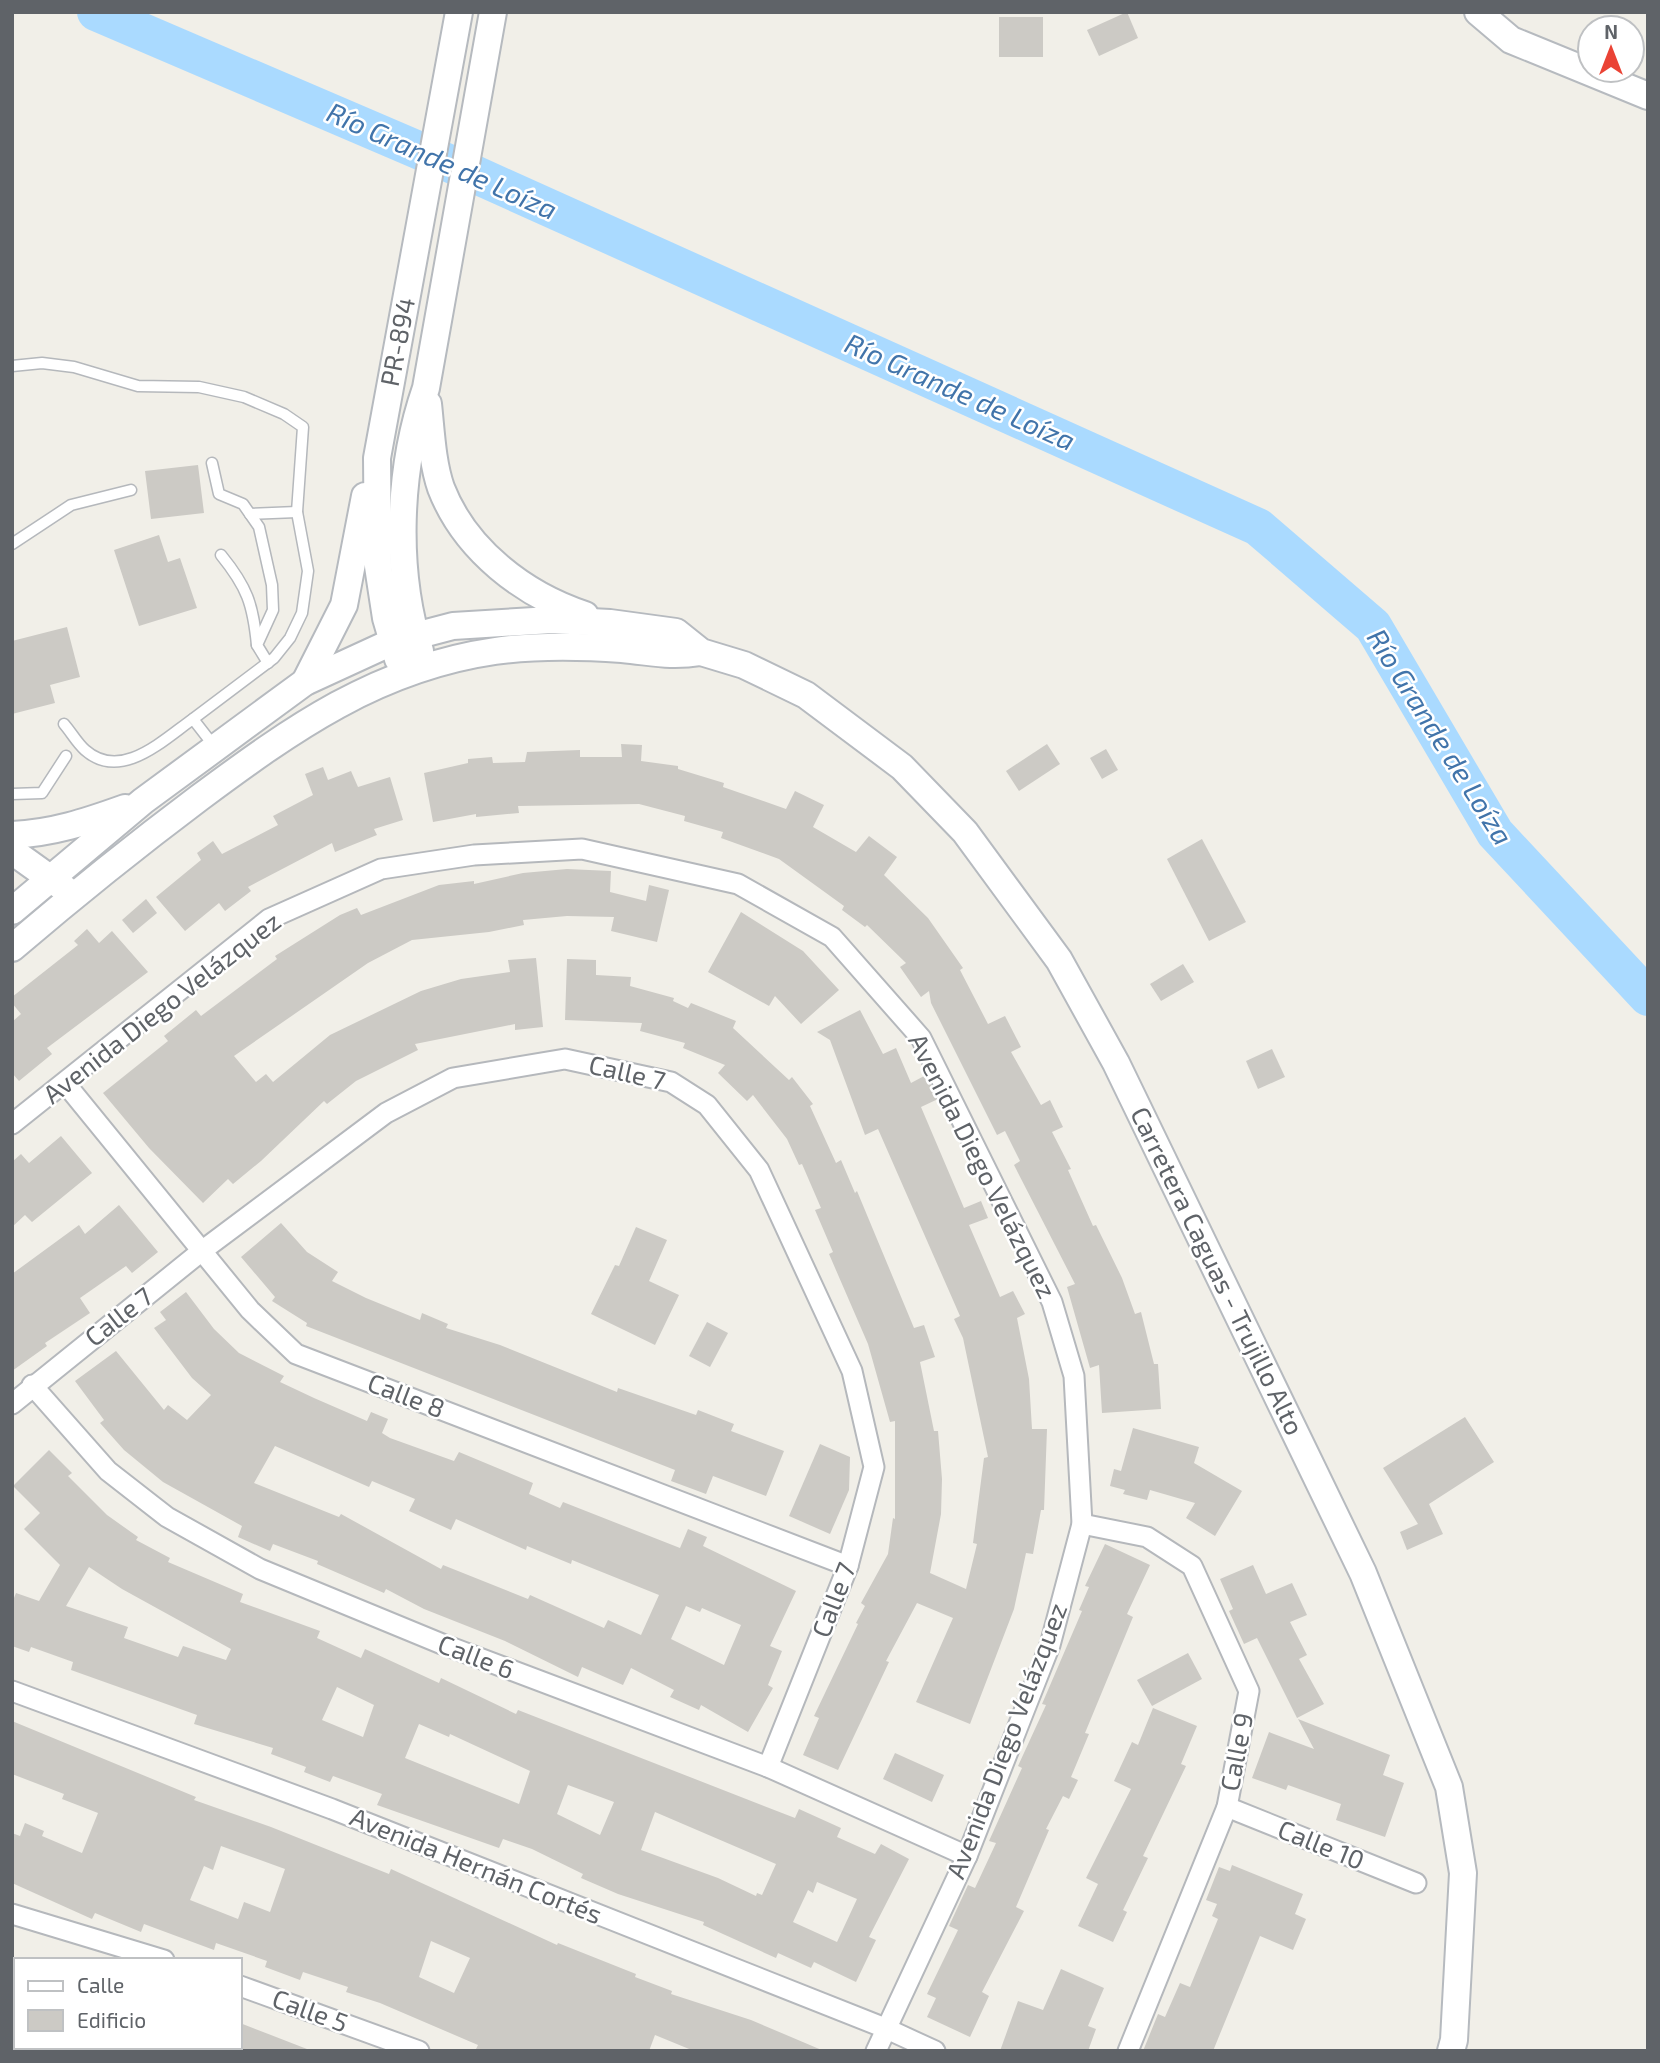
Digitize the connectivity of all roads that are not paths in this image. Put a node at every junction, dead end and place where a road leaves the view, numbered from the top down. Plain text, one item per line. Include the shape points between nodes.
1 (459, 12) edge
2 (493, 12) edge
3 (1478, 12) edge
4 (1648, 96) edge
5 (12, 366) edge
6 (426, 388) junction
7 (377, 458) junction
8 (212, 463) dead end
9 (131, 490) dead end
10 (296, 512) junction
11 (250, 514) junction
12 (12, 544) edge
13 (221, 555) dead end
14 (610, 623) junction
15 (404, 639) junction
16 (257, 645) junction
17 (701, 652) junction
18 (268, 663) junction
19 (414, 669) junction
20 (304, 682) junction
21 (193, 719) junction
22 (64, 724) dead end
23 (214, 747) junction
24 (66, 756) dead end
25 (12, 794) edge
26 (143, 802) junction
27 (12, 835) edge
28 (12, 851) edge
29 (52, 877) junction
30 (73, 896) junction
31 (12, 911) edge
32 (12, 948) edge
33 (65, 1083) junction
34 (12, 1124) edge
35 (203, 1250) junction
36 (32, 1385) junction
37 (12, 1404) edge
38 (1083, 1524) junction
39 (848, 1566) junction
40 (12, 1691) edge
41 (768, 1767) junction
42 (1227, 1807) junction
43 (967, 1856) junction
44 (1416, 1883) dead end
45 (12, 1914) edge
46 (157, 1958) edge
47 (242, 1987) edge
48 (885, 2028) junction
49 (419, 2051) edge
50 (876, 2051) edge
51 (935, 2051) edge
52 (1128, 2051) edge
53 (1451, 2051) edge

1 - 7 street, PR-894 / PR-894
2 - 6 street, PR-894 / PR-894
3 - 4 street via 1511,40
5 - 10 lane via 64,365 138,386 199,387 244,397 284,414 303,426
6 - 14 street via 441,486 469,536 508,575 538,594
6 - 15 street, PR-894 / PR-894 via 415,418 404,513
7 - 15 street, PR-894 / PR-894 via 378,566
7 - 20 street via 366,491 344,605
8 - 11 lane via 219,494 243,504
9 - 12 lane via 71,505
10 - 11 lane
10 - 18 lane via 308,571 302,613 290,638
11 - 16 lane via 259,527 272,585 273,610
13 - 16 lane via 242,581 253,607
14 - 15 street, Carretera Caguas - Trujillo Alto via 491,621
14 - 17 street, Carretera Caguas - Trujillo Alto via 676,632
15 - 19 street, PR-894 / PR-894
15 - 20 street, Carretera Caguas - Trujillo Alto
16 - 18 lane
17 - 19 street, Carretera Caguas - Trujillo Alto via 672,657 562,646 497,651
17 - 53 street, Carretera Caguas - Trujillo Alto via 744,665 806,695 902,767 965,832 1059,960 1116,1063 1363,1573 1449,1787 1463,1873
18 - 21 lane
19 - 30 street, Carretera Caguas - Trujillo Alto via 323,711
20 - 23 street, Carretera Caguas - Trujillo Alto
21 - 22 lane via 135,758 115,764 87,751
21 - 23 lane
23 - 26 street, Carretera Caguas - Trujillo Alto
24 - 25 lane via 42,793
26 - 27 street via 73,827
26 - 29 street, Carretera Caguas - Trujillo Alto
28 - 29 street
29 - 30 street
29 - 31 street, Carretera Caguas - Trujillo Alto
30 - 32 street, Carretera Caguas - Trujillo Alto
33 - 34 street, Avenida Diego Velázquez
33 - 35 street, Calle 8
33 - 38 street, Avenida Diego Velázquez via 270,919 381,869 474,855 582,849 738,884 832,937 921,1038 1052,1302 1074,1376
35 - 36 street, Calle 7
35 - 39 street, Calle 8 via 250,1310 296,1354
35 - 39 street, Calle 7 via 386,1113 453,1078 565,1059 671,1082 707,1105 759,1170 852,1371 874,1467
36 - 37 street, Calle 7
36 - 41 street, Calle 6 via 108,1471 167,1517 260,1569 442,1644
38 - 42 street, Calle 9 via 1147,1537 1192,1566 1249,1691
38 - 43 street, Avenida Diego Velázquez via 1050,1645
39 - 41 street, Calle 7
40 - 48 street, Avenida Hernán Cortés via 332,1809
41 - 43 street, Calle 6
42 - 44 street, Calle 10
42 - 52 street, Calle 9
43 - 48 street, Avenida Diego Velázquez
45 - 46 street
47 - 49 street, Calle 5
48 - 50 street, Avenida Diego Velázquez
48 - 51 street, Avenida Hernán Cortés

